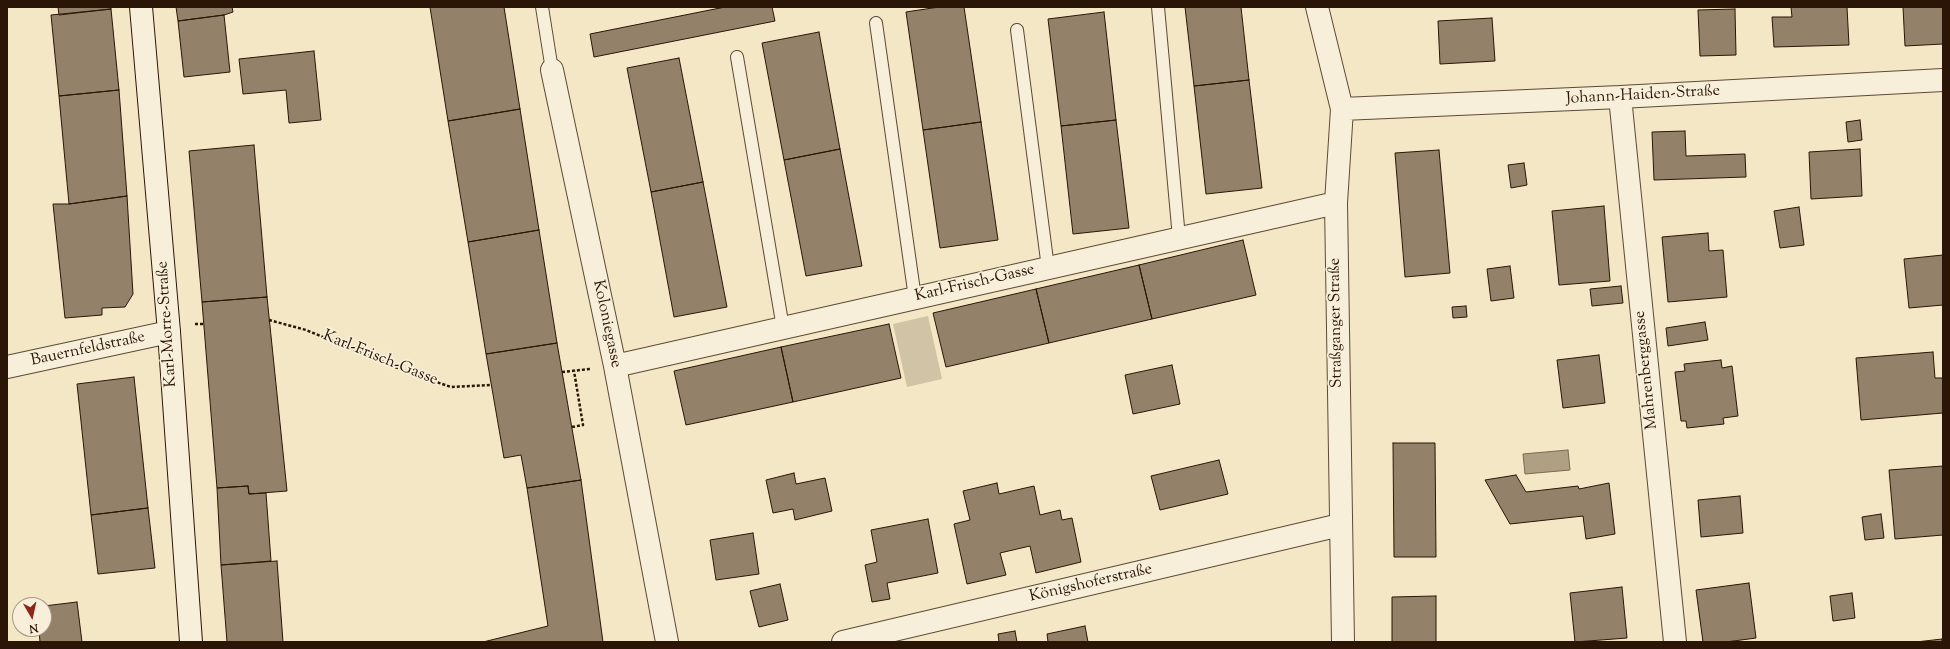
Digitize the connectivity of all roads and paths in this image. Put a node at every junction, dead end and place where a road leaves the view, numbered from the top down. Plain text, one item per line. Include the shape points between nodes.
1 (141, 7) edge
2 (542, 7) edge
3 (1158, 7) edge
4 (1318, 7) edge
5 (876, 23) dead end
6 (1017, 30) dead end
7 (737, 57) dead end
8 (552, 70) joint
9 (1943, 80) edge
10 (1620, 97) junction
11 (1342, 109) junction
12 (1336, 203) junction
13 (1179, 238) junction
14 (1048, 268) junction
15 (915, 298) junction
16 (269, 320) dead end
17 (783, 328) junction
18 (169, 332) junction
19 (615, 366) junction
20 (7, 367) edge
21 (574, 371) dead end
22 (492, 385) dead end
23 (572, 427) dead end
24 (1340, 525) junction
25 (191, 642) edge
26 (668, 642) edge
27 (843, 642) edge
28 (1343, 642) edge
29 (1675, 642) edge

1 - 18 street, Karl-Morre-Straße
2 - 8 lane, Koloniegasse
3 - 13 lane
4 - 11 street, Straßganger Straße
5 - 15 lane
6 - 14 lane
7 - 17 lane
8 - 19 street, Koloniegasse
9 - 10 street, Johann-Haiden-Straße
10 - 11 street, Johann-Haiden-Straße
10 - 29 street, Mahrenberggasse
11 - 12 street, Straßganger Straße
12 - 13 street, Karl-Frisch-Gasse
12 - 24 street, Straßganger Straße
13 - 14 street, Karl-Frisch-Gasse
14 - 15 street, Karl-Frisch-Gasse
15 - 17 street, Karl-Frisch-Gasse
16 - 22 path, Karl-Frisch-Gasse via 306,330 405,371 451,386
17 - 19 street, Karl-Frisch-Gasse
18 - 20 street, Bauernfeldstraße
18 - 25 street, Karl-Morre-Straße
19 - 26 street, Koloniegasse
21 - 23 path via 583,425
24 - 27 street, Königshoferstraße
24 - 28 street, Straßganger Straße

